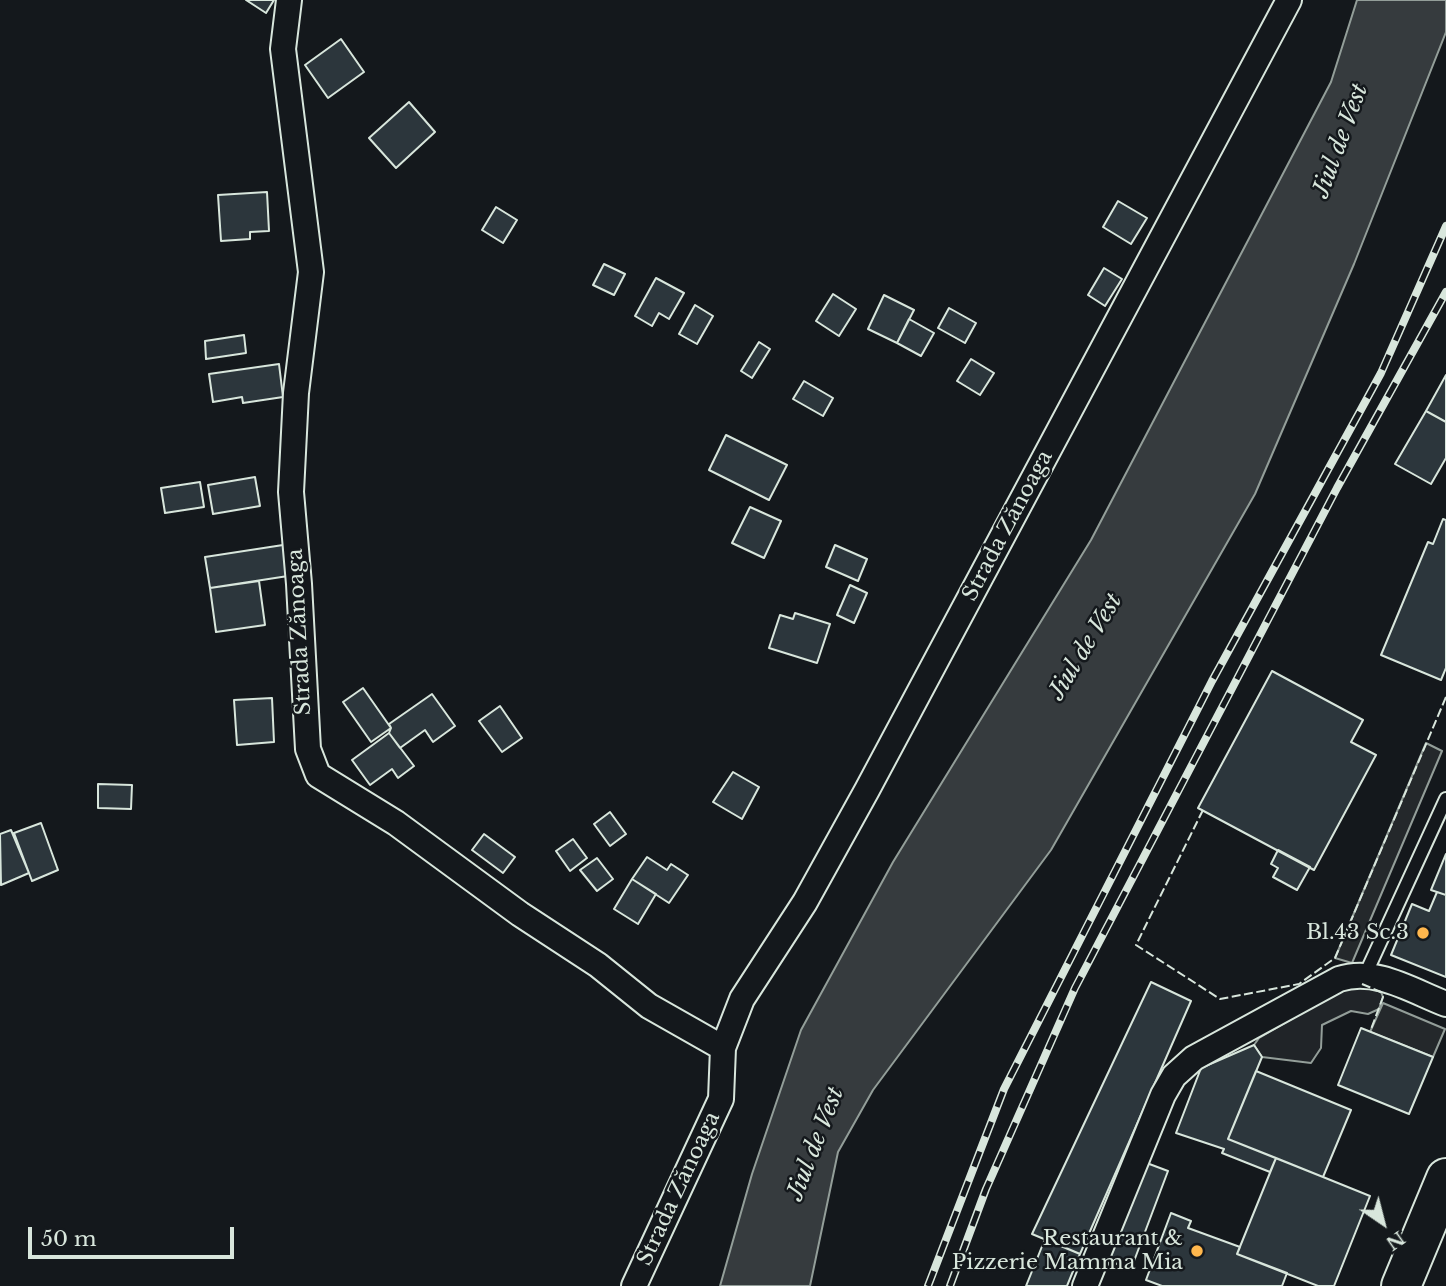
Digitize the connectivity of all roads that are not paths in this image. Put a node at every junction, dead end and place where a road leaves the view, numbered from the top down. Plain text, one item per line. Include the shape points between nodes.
1 (289, 0) edge
2 (1289, 0) edge
3 (1446, 799) edge
4 (1366, 973) junction
5 (1446, 1004) edge
6 (723, 1048) junction
7 (1446, 1178) edge
8 (634, 1286) edge
9 (1085, 1286) edge
10 (1401, 1286) edge

1 - 6 street, Strada Zănoaga via 284,48 311,272 296,393 291,492 307,749 318,775 396,823 649,1006
2 - 6 street, Strada Zănoaga via 867,790 805,902 742,999
3 - 4 lane
4 - 5 street
4 - 9 street via 1339,979 1194,1058 1174,1076
6 - 8 street, Strada Zănoaga via 721,1099
7 - 10 main road

